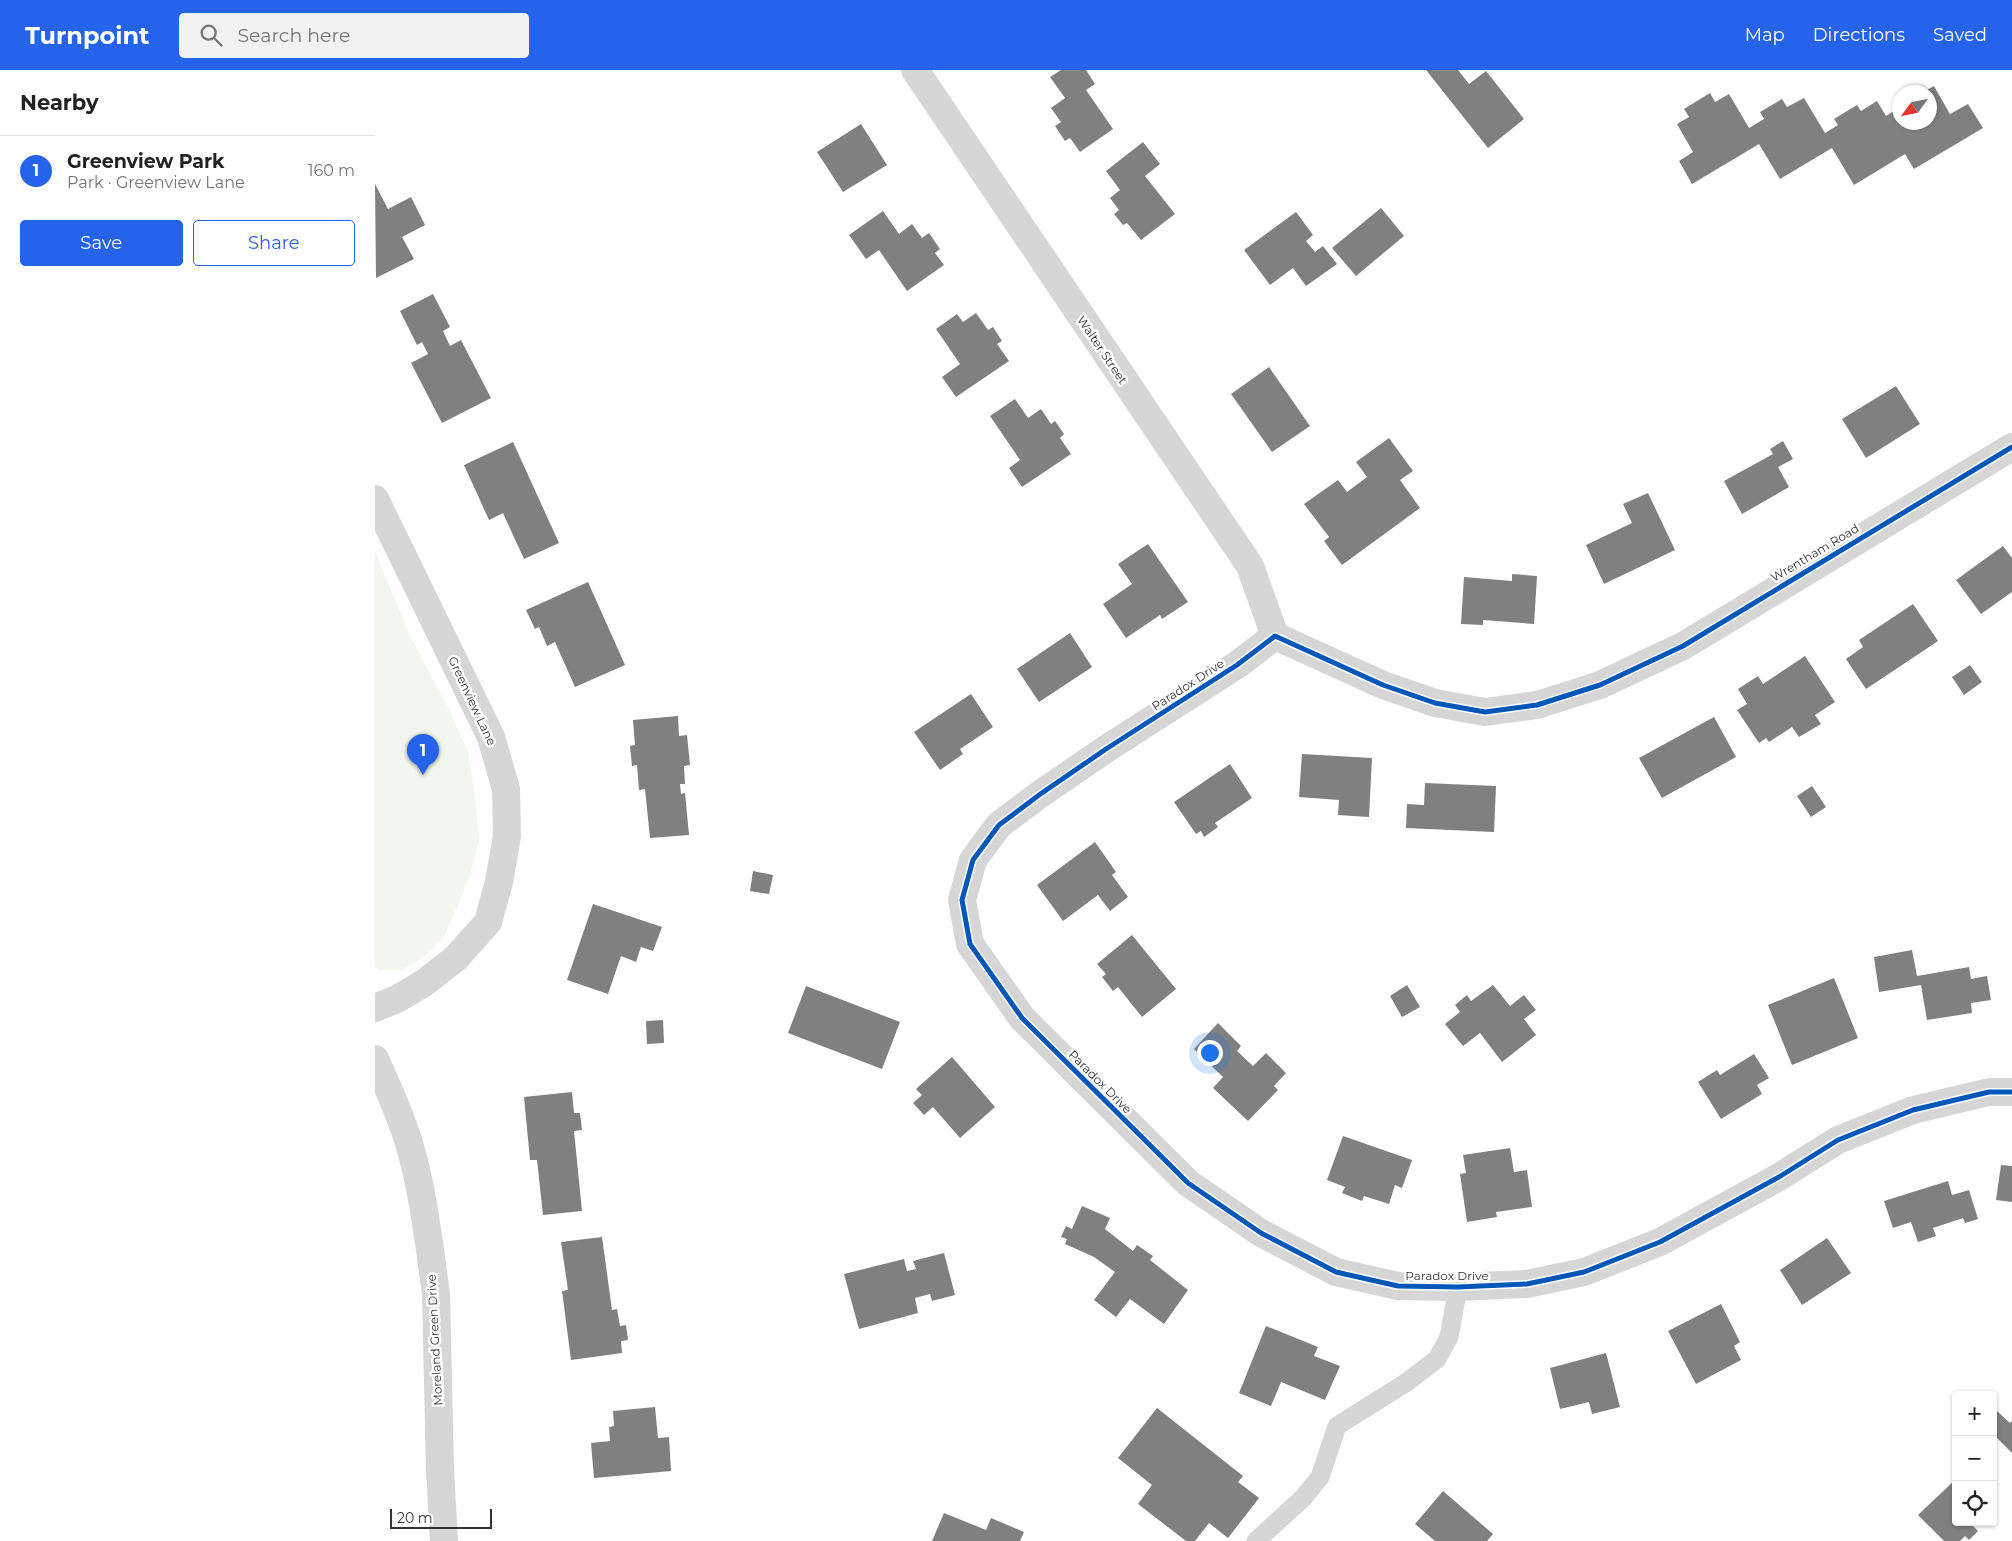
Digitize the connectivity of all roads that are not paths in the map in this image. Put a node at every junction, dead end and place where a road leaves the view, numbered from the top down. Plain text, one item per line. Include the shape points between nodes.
1 (915, 70) edge
2 (2012, 447) edge
3 (375, 499) edge
4 (1275, 636) junction
5 (375, 1008) edge
6 (375, 1058) edge
7 (2012, 1092) edge
8 (1458, 1287) junction
9 (444, 1541) edge
10 (1256, 1541) edge

1 - 4 street, Walter Street via 1250,566
2 - 4 street, Wrentham Road via 1683,646 1601,685 1537,705 1485,712 1435,704 1383,685
3 - 5 street, Greenview Lane via 491,737 506,789 507,836 488,922 457,958 424,983
4 - 8 street, Paradox Drive via 1237,665 1098,754 999,825 973,860 962,900 970,944 1022,1018 1188,1183 1261,1233 1336,1272 1398,1286
6 - 9 street, Moreland Green Drive via 409,1140 436,1294
7 - 8 street, Paradox Drive via 1989,1092 1913,1110 1838,1140 1779,1177 1660,1242 1583,1272 1527,1284
8 - 10 lane via 1449,1337 1437,1359 1337,1426 1320,1477 1303,1498

